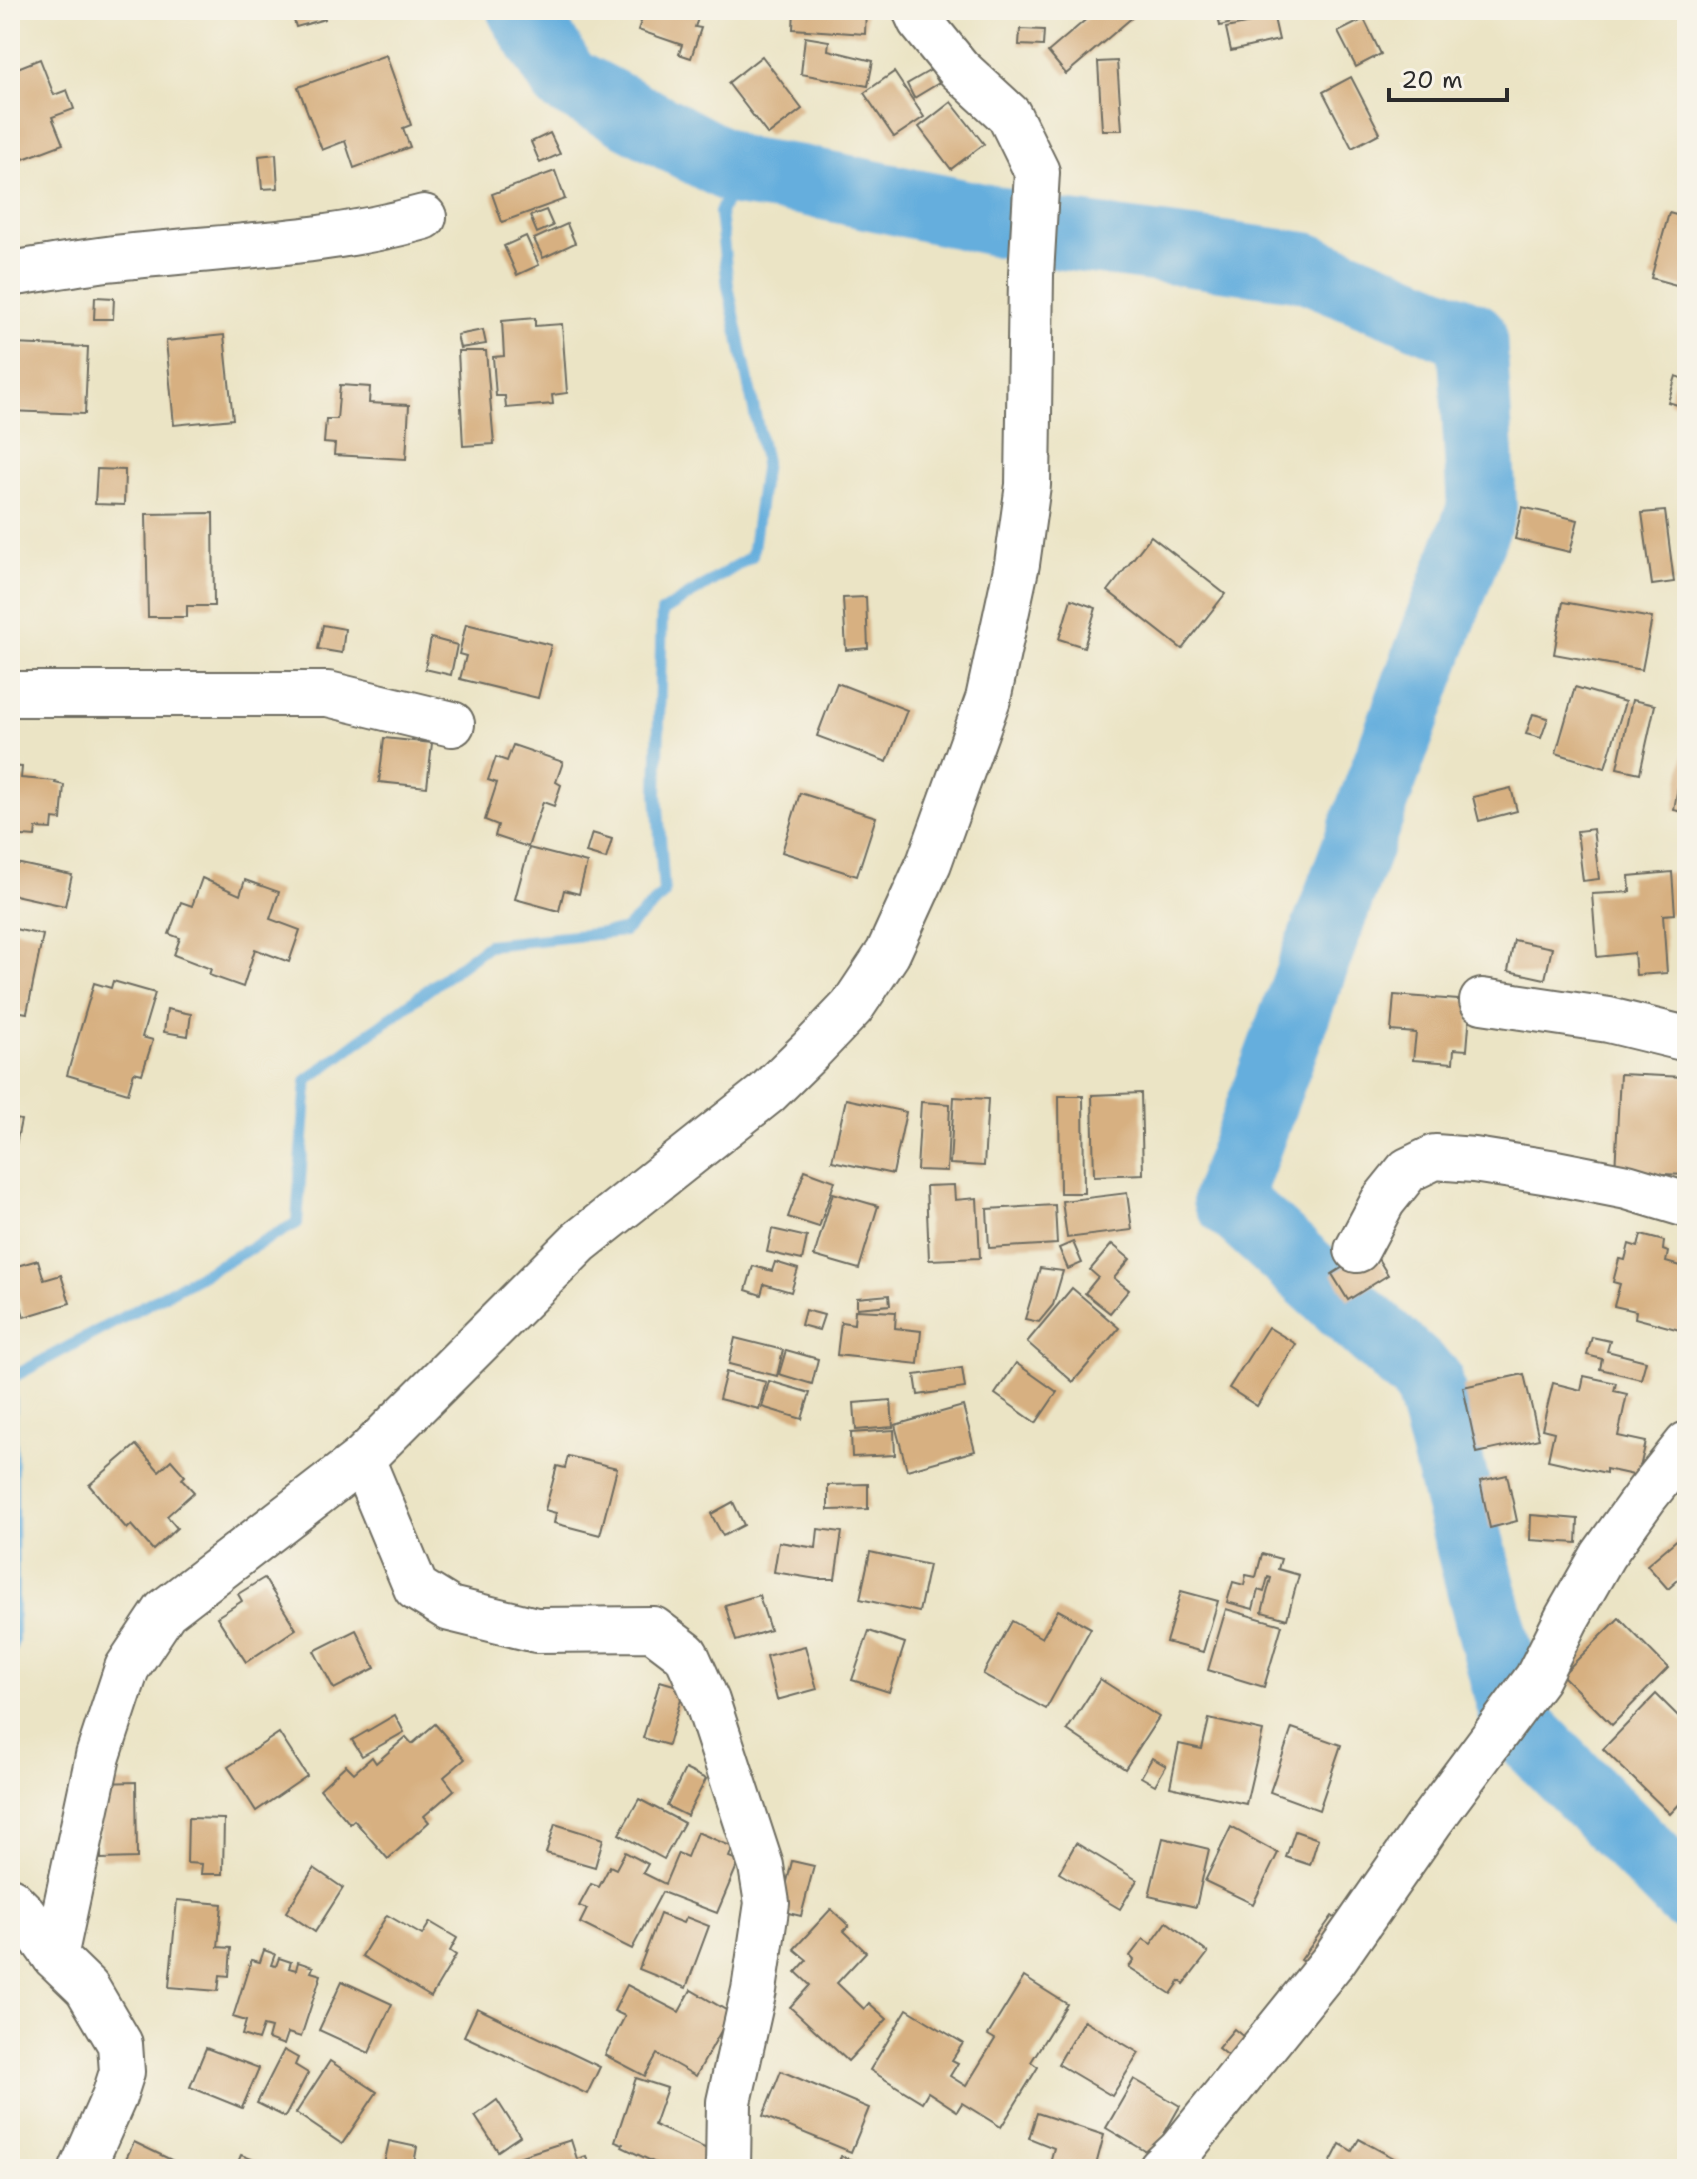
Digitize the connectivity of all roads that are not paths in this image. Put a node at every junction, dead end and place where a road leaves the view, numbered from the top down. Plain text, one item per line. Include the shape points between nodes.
1 (915, 10) edge
2 (424, 217) dead end
3 (10, 274) edge
4 (10, 694) edge
5 (452, 724) dead end
6 (1482, 1001) dead end
7 (1687, 1039) edge
8 (1687, 1205) edge
9 (1357, 1250) dead end
10 (1687, 1444) edge
11 (362, 1459) junction
12 (10, 1900) edge
13 (55, 1957) junction
14 (82, 2169) edge
15 (728, 2169) edge
16 (1161, 2169) edge

1 - 11 street via 959,69 1009,115 1037,172 1028,485 1017,564 988,699 929,863 888,953 852,1007 767,1093 579,1242
2 - 3 street via 340,236
4 - 5 street via 328,694
6 - 7 street via 1609,1020
8 - 9 street via 1556,1173 1435,1157 1408,1170 1383,1201
10 - 16 street via 1603,1555 1537,1678 1334,1960
11 - 13 street via 165,1611 127,1668 98,1756
11 - 15 street via 416,1588 450,1609 536,1630 653,1629 686,1654 707,1701 761,1866 767,1903 729,2102
12 - 13 street
13 - 14 street via 87,1988 120,2044 122,2072

